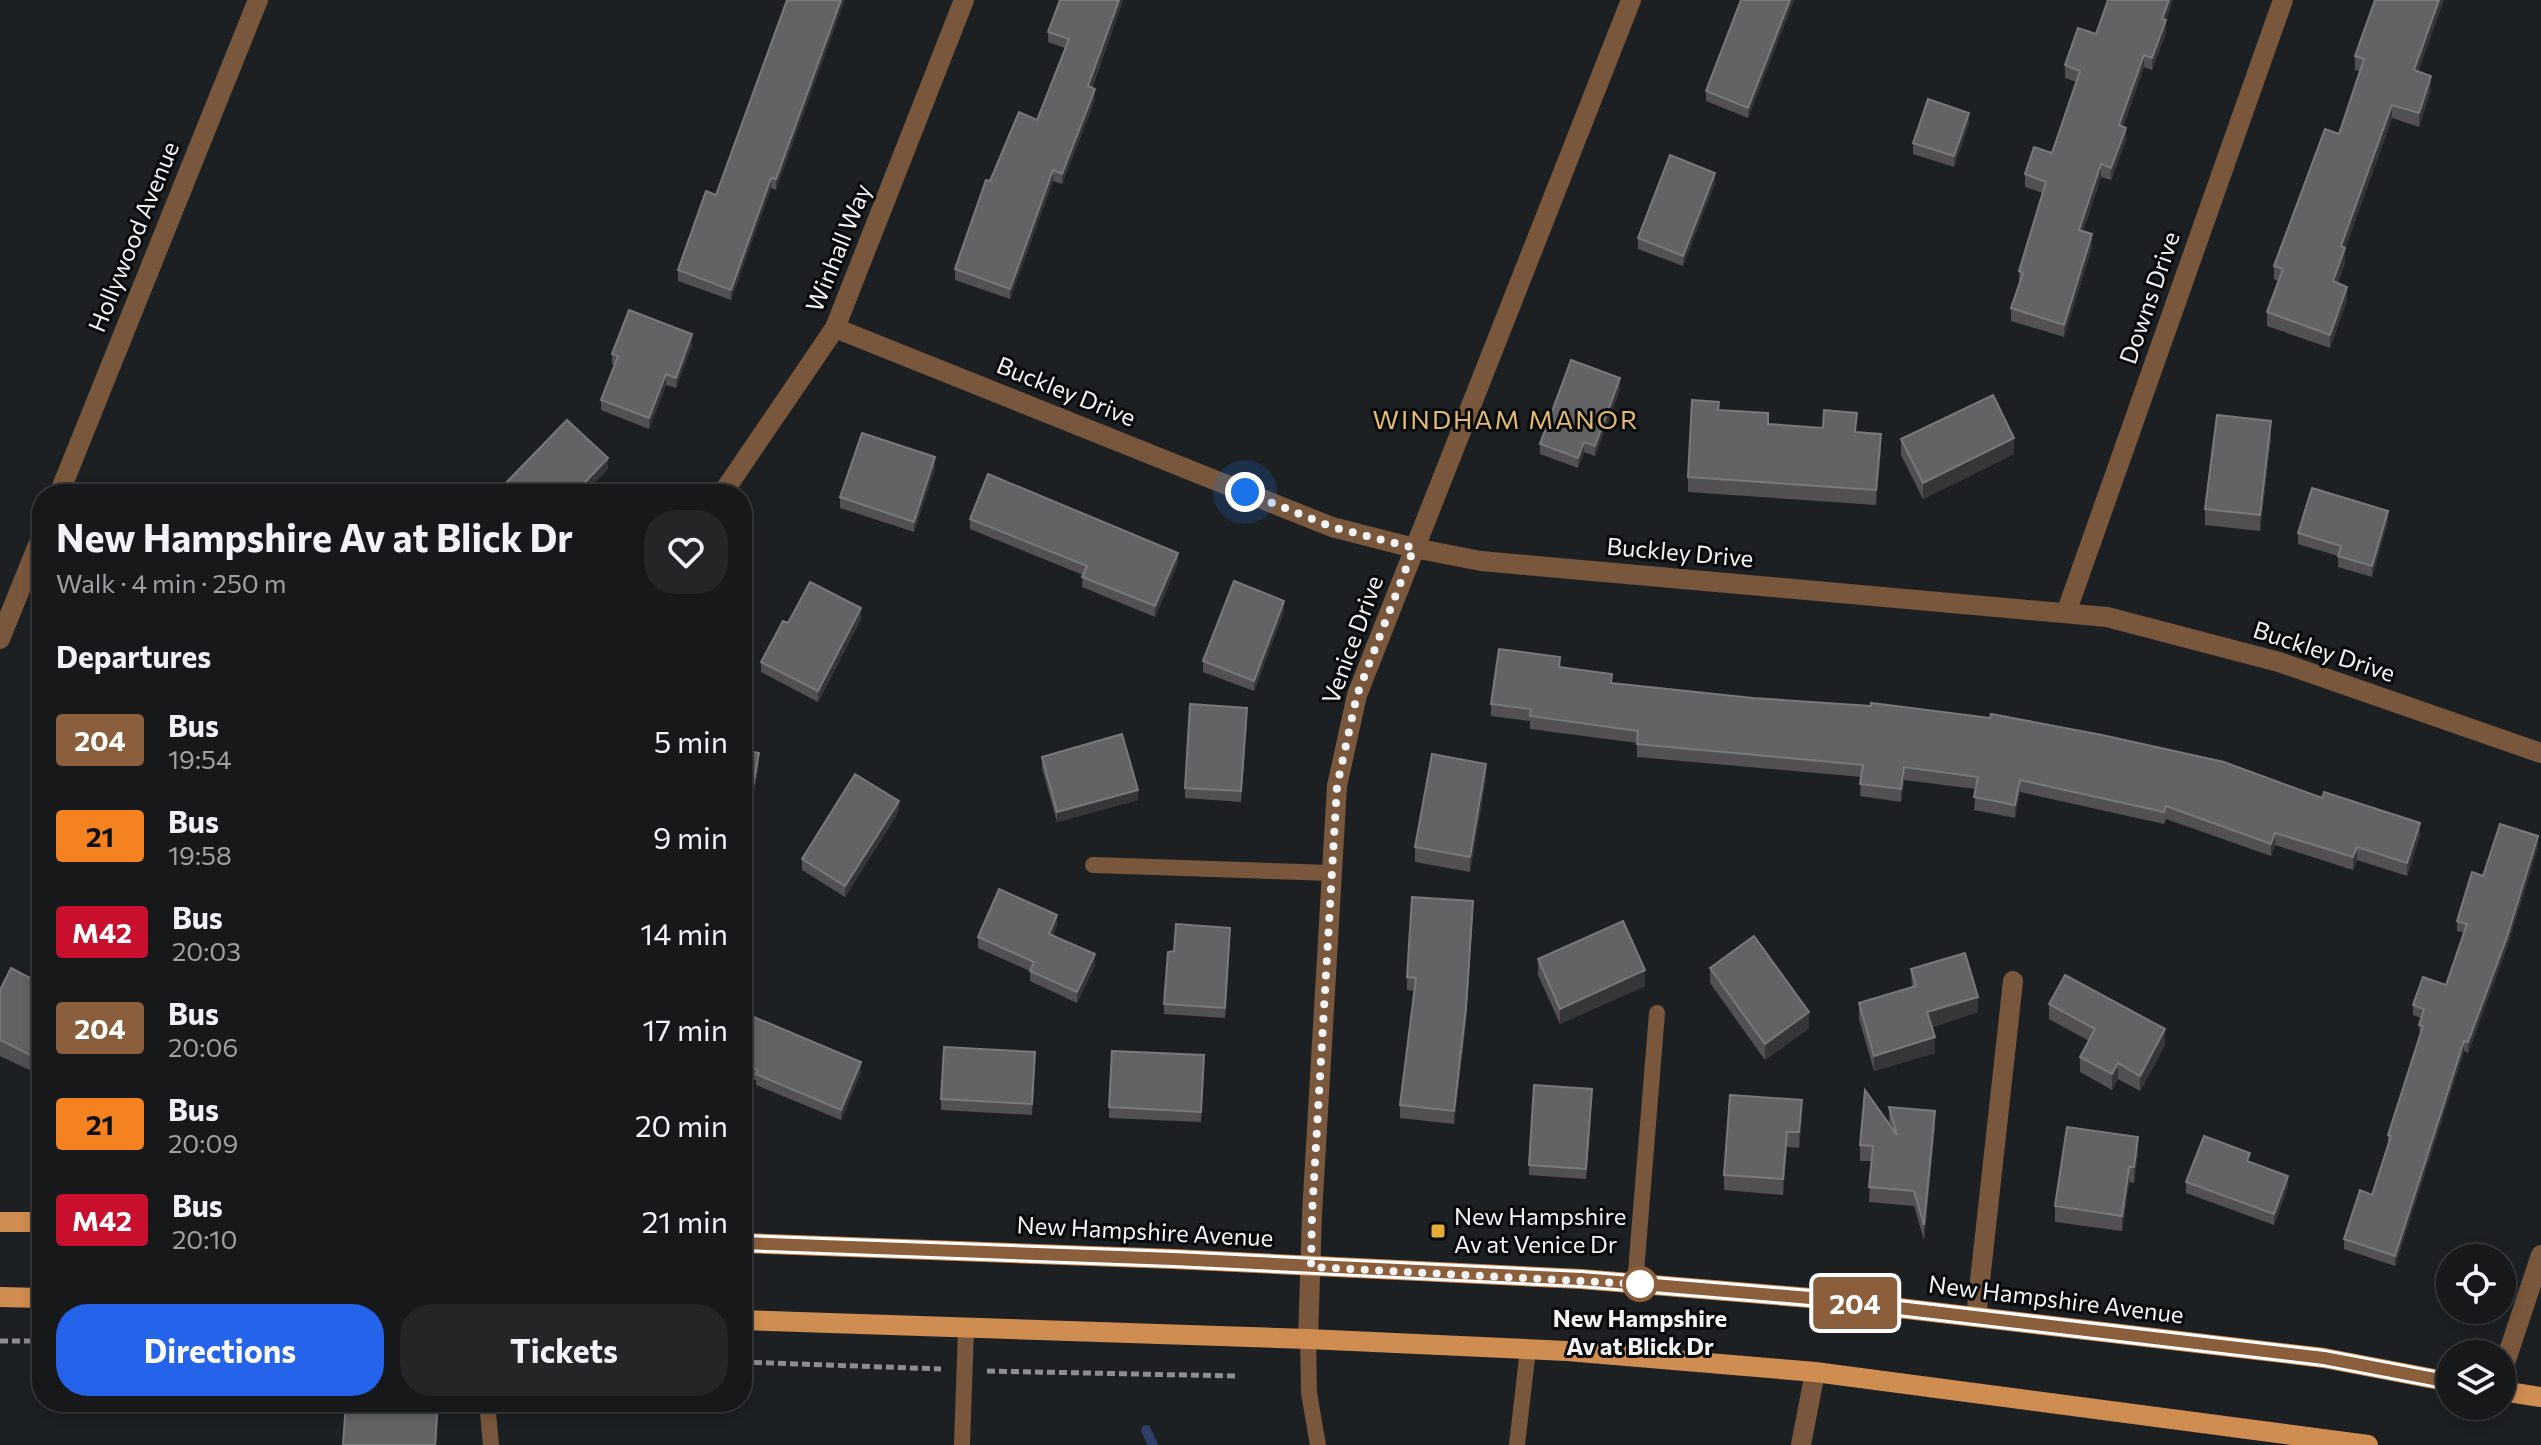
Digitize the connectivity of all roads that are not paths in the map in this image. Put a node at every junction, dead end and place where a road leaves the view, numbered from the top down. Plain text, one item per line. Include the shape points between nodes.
1 (258, 0) edge
2 (964, 0) edge
3 (1631, 0) edge
4 (2283, 0) edge
5 (835, 328) junction
6 (63, 484) edge
7 (729, 484) edge
8 (1414, 548) junction
9 (32, 560) edge
10 (2066, 613) junction
11 (0, 639) edge
12 (2541, 753) edge
13 (1093, 865) dead end
14 (1332, 873) junction
15 (2013, 981) dead end
16 (1657, 1013) dead end
17 (0, 1222) edge
18 (32, 1222) edge
19 (752, 1243) edge
20 (2541, 1255) edge
21 (1311, 1267) junction
22 (1635, 1284) junction
23 (0, 1297) edge
24 (32, 1298) edge
25 (1976, 1317) junction
26 (752, 1320) edge
27 (966, 1328) junction
28 (1308, 1339) junction
29 (2513, 1340) edge
30 (1528, 1349) junction
31 (1815, 1372) junction
32 (2436, 1379) edge
33 (2516, 1393) edge
34 (2541, 1397) edge
35 (488, 1412) edge
36 (491, 1445) edge
37 (962, 1445) edge
38 (1318, 1445) edge
39 (1517, 1445) edge
40 (1801, 1445) edge
41 (2368, 1445) edge

1 - 6 street, Hollywood Avenue
2 - 5 street, Winhall Way
3 - 8 street, Venice Drive
4 - 10 street, Downs Drive
5 - 7 street, Winhall Way
5 - 8 street, Buckley Drive via 1332,527
8 - 10 street, Buckley Drive via 1481,561
8 - 14 street, Venice Drive via 1357,695 1337,786
9 - 11 street
10 - 12 street, Buckley Drive via 2107,617 2279,662
13 - 14 lane
14 - 21 street, Venice Drive
15 - 25 street
16 - 22 lane
17 - 18 main road
19 - 21 main road, New Hampshire Avenue
20 - 29 street
21 - 22 main road, New Hampshire Avenue
21 - 28 street, Venice Drive
22 - 25 main road, New Hampshire Avenue
23 - 24 main road
25 - 32 main road, New Hampshire Avenue via 2324,1358
26 - 27 main road
27 - 28 main road
27 - 37 lane
28 - 30 main road
28 - 38 lane via 1309,1393
30 - 31 main road
30 - 39 lane
31 - 40 street
31 - 41 main road
33 - 34 main road
35 - 36 lane

